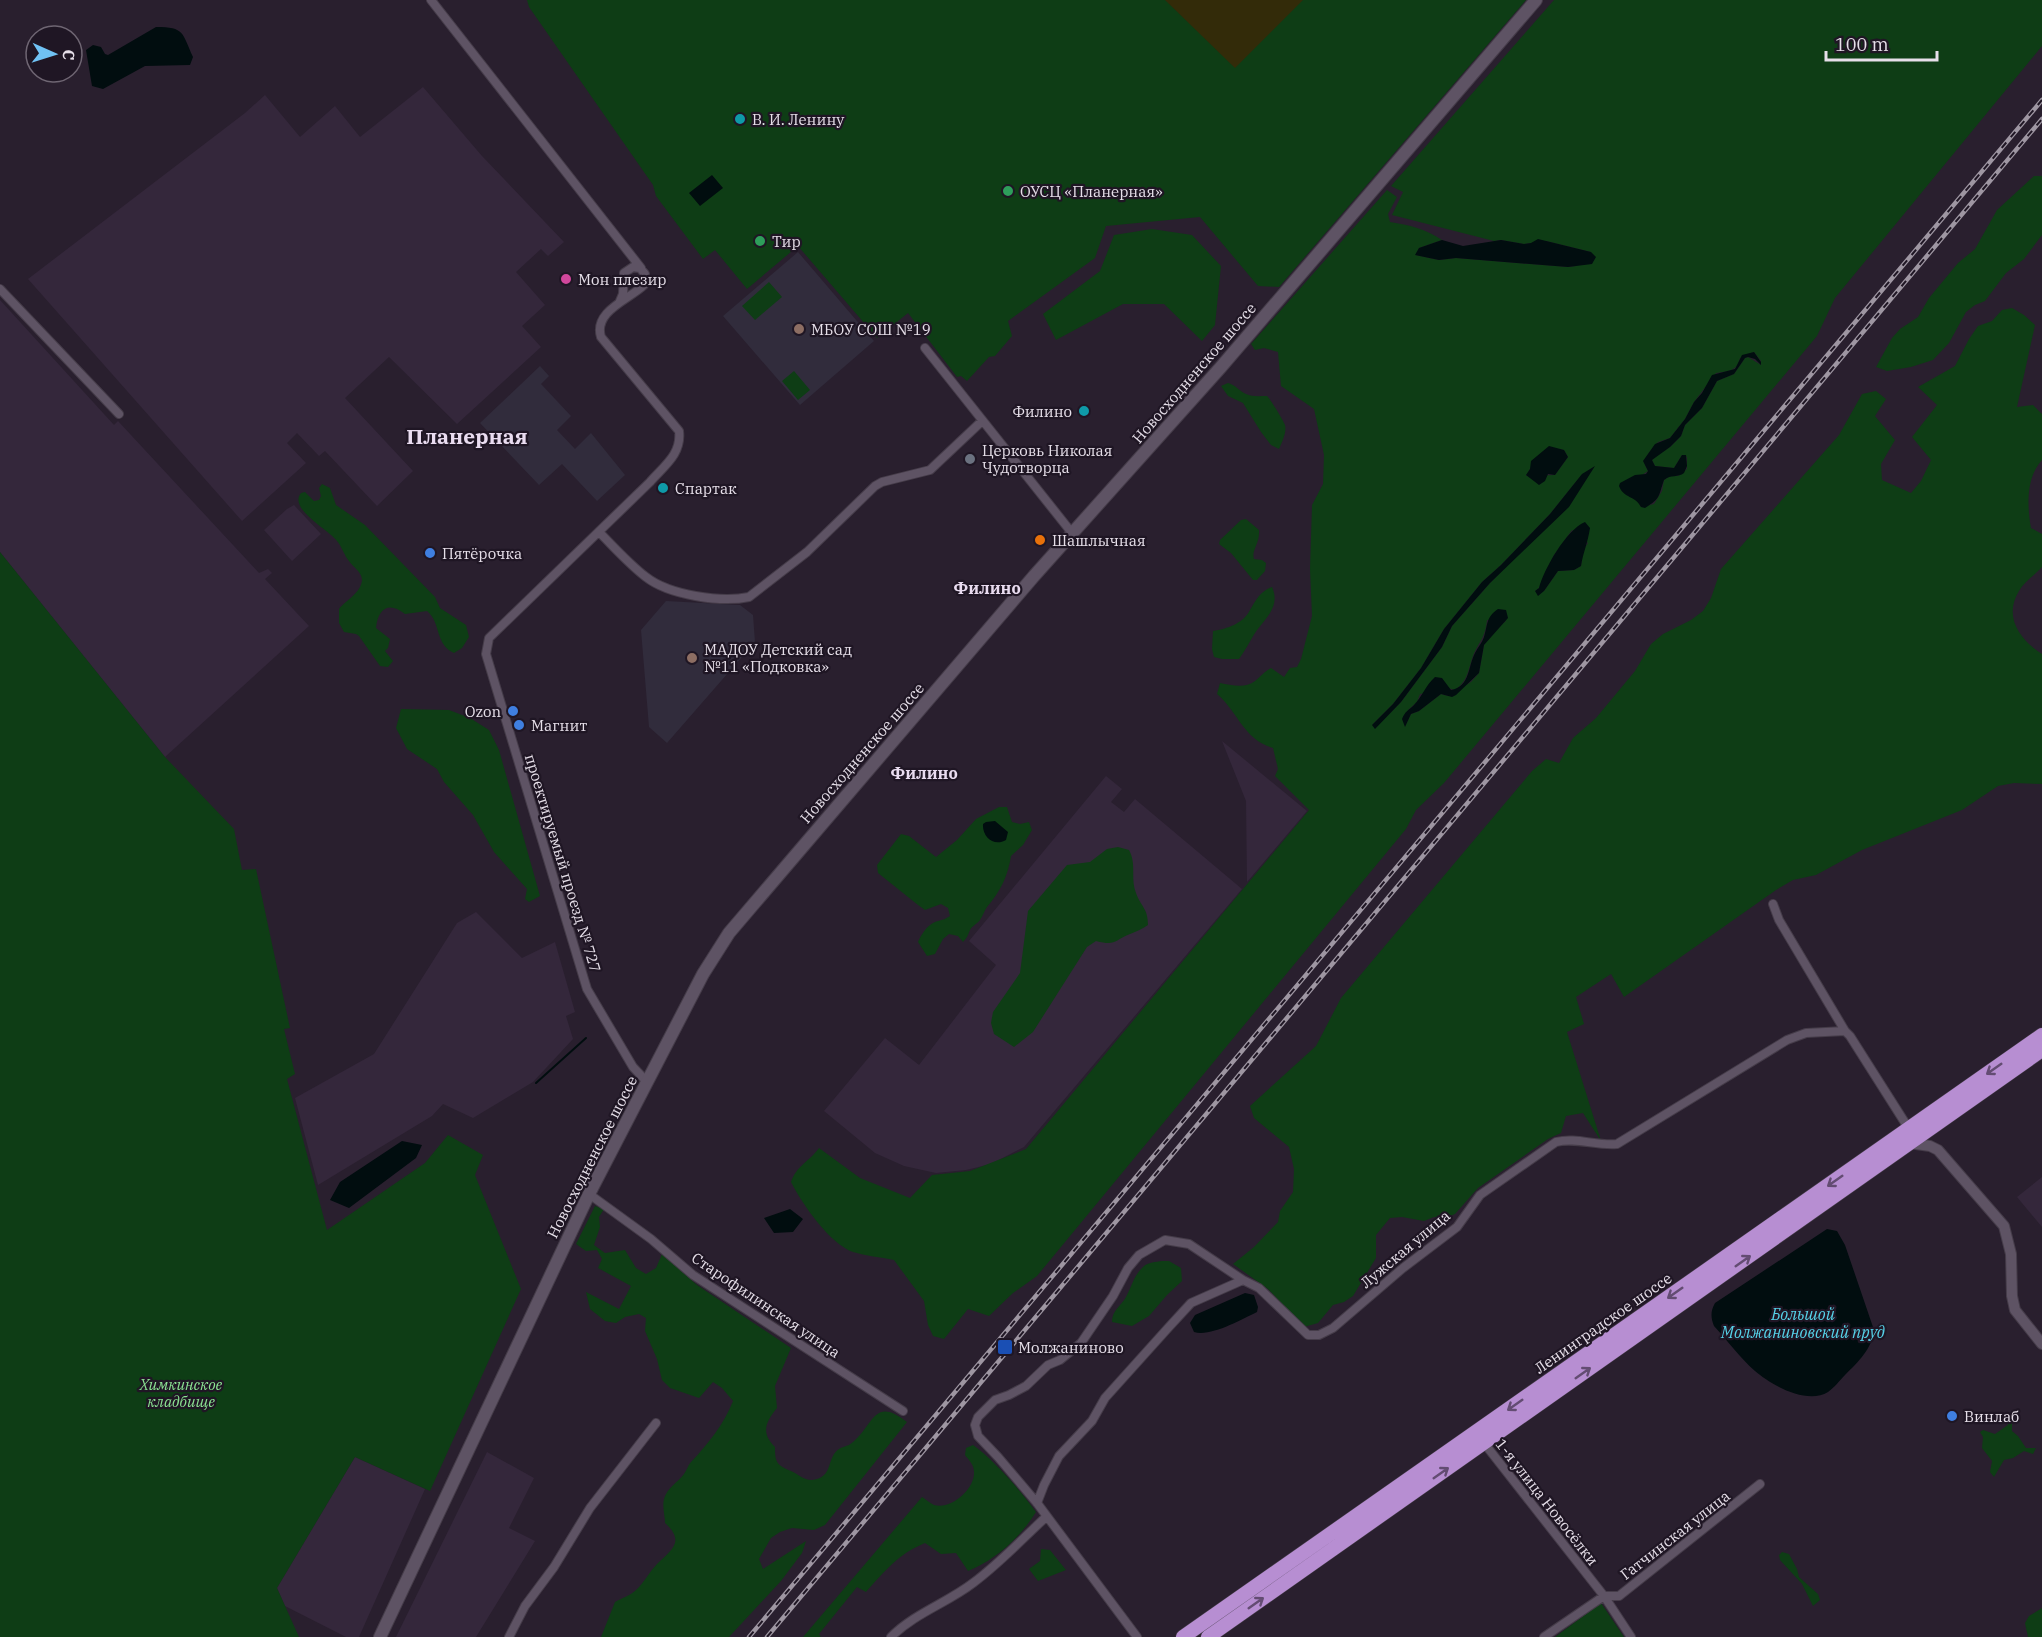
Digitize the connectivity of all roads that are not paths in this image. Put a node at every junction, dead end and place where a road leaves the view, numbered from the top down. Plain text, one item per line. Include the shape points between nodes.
1 (431, 0) edge
2 (1536, 0) edge
3 (631, 254) junction
4 (629, 268) junction
5 (643, 271) junction
6 (623, 284) junction
7 (0, 289) edge
8 (639, 290) junction
9 (620, 301) junction
10 (925, 348) dead end
11 (119, 414) dead end
12 (982, 421) junction
13 (598, 532) junction
14 (1072, 533) junction
15 (1773, 903) dead end
16 (1845, 1031) junction
17 (2042, 1035) edge
18 (2042, 1050) edge
19 (648, 1083) junction
20 (1941, 1121) junction
21 (1909, 1129) junction
22 (1909, 1143) junction
23 (1938, 1150) junction
24 (589, 1194) junction
25 (1243, 1280) junction
26 (2042, 1344) edge
27 (903, 1411) dead end
28 (656, 1423) dead end
29 (1484, 1443) junction
30 (1760, 1484) dead end
31 (1037, 1503) junction
32 (1046, 1517) junction
33 (1604, 1596) junction
34 (380, 1637) edge
35 (509, 1637) edge
36 (891, 1637) edge
37 (1137, 1637) edge
38 (1183, 1637) edge
39 (1208, 1637) edge
40 (1544, 1637) edge
41 (1631, 1637) edge

1 - 3 street
2 - 14 main road, Новосходненское шоссе via 1221,367
3 - 4 street
3 - 5 street
4 - 5 street
4 - 6 street
5 - 8 street via 646,282
6 - 8 street
6 - 9 street
7 - 11 street
8 - 9 street
9 - 13 street via 599,326 601,337 679,431 680,442 675,455
10 - 12 street
12 - 13 street via 930,471 875,486 807,552 749,597 713,598 654,583
12 - 14 street
13 - 19 street, проектируемый проезд № 727 via 489,638 486,654 587,989 633,1067
14 - 19 main road, Новосходненское шоссе via 729,933 703,974
15 - 16 street via 1779,920
16 - 21 street
16 - 25 street, Лужская улица via 1806,1033 1787,1040 1617,1144 1566,1139 1556,1142 1480,1195 1457,1227 1333,1328 1319,1335 1308,1335 1258,1288
17 -> 21 highway, Ленинградское шоссе
18 - 20 highway, Ленинградское шоссе
19 - 24 main road, Новосходненское шоссе
20 - 22 highway, Ленинградское шоссе
20 - 23 street via 1936,1138
21 -> 38 highway, Ленинградское шоссе
22 - 23 street
29 -> 22 highway, Ленинградское шоссе
23 - 26 street via 2004,1226 2011,1254 2015,1310
24 - 27 street, Старофилинская улица via 693,1275
24 - 34 main road, Новосходненское шоссе
25 - 31 street via 1191,1303 1105,1398 1092,1421 1059,1456
25 - 31 street, Лужская улица via 1189,1244 1165,1240 1139,1255 1128,1268 1082,1343 1026,1386 986,1408 975,1425 978,1436
28 - 35 street via 590,1508
29 - 33 street, 1-я улица Новосёлки
39 -> 29 highway, Ленинградское шоссе
30 - 33 street, Гатчинская улица via 1619,1596
31 - 32 street, Лужская улица
32 - 36 street via 972,1584
32 - 37 street, Лужская улица
33 - 40 street, Гатчинская улица
33 - 41 street, 1-я улица Новосёлки

